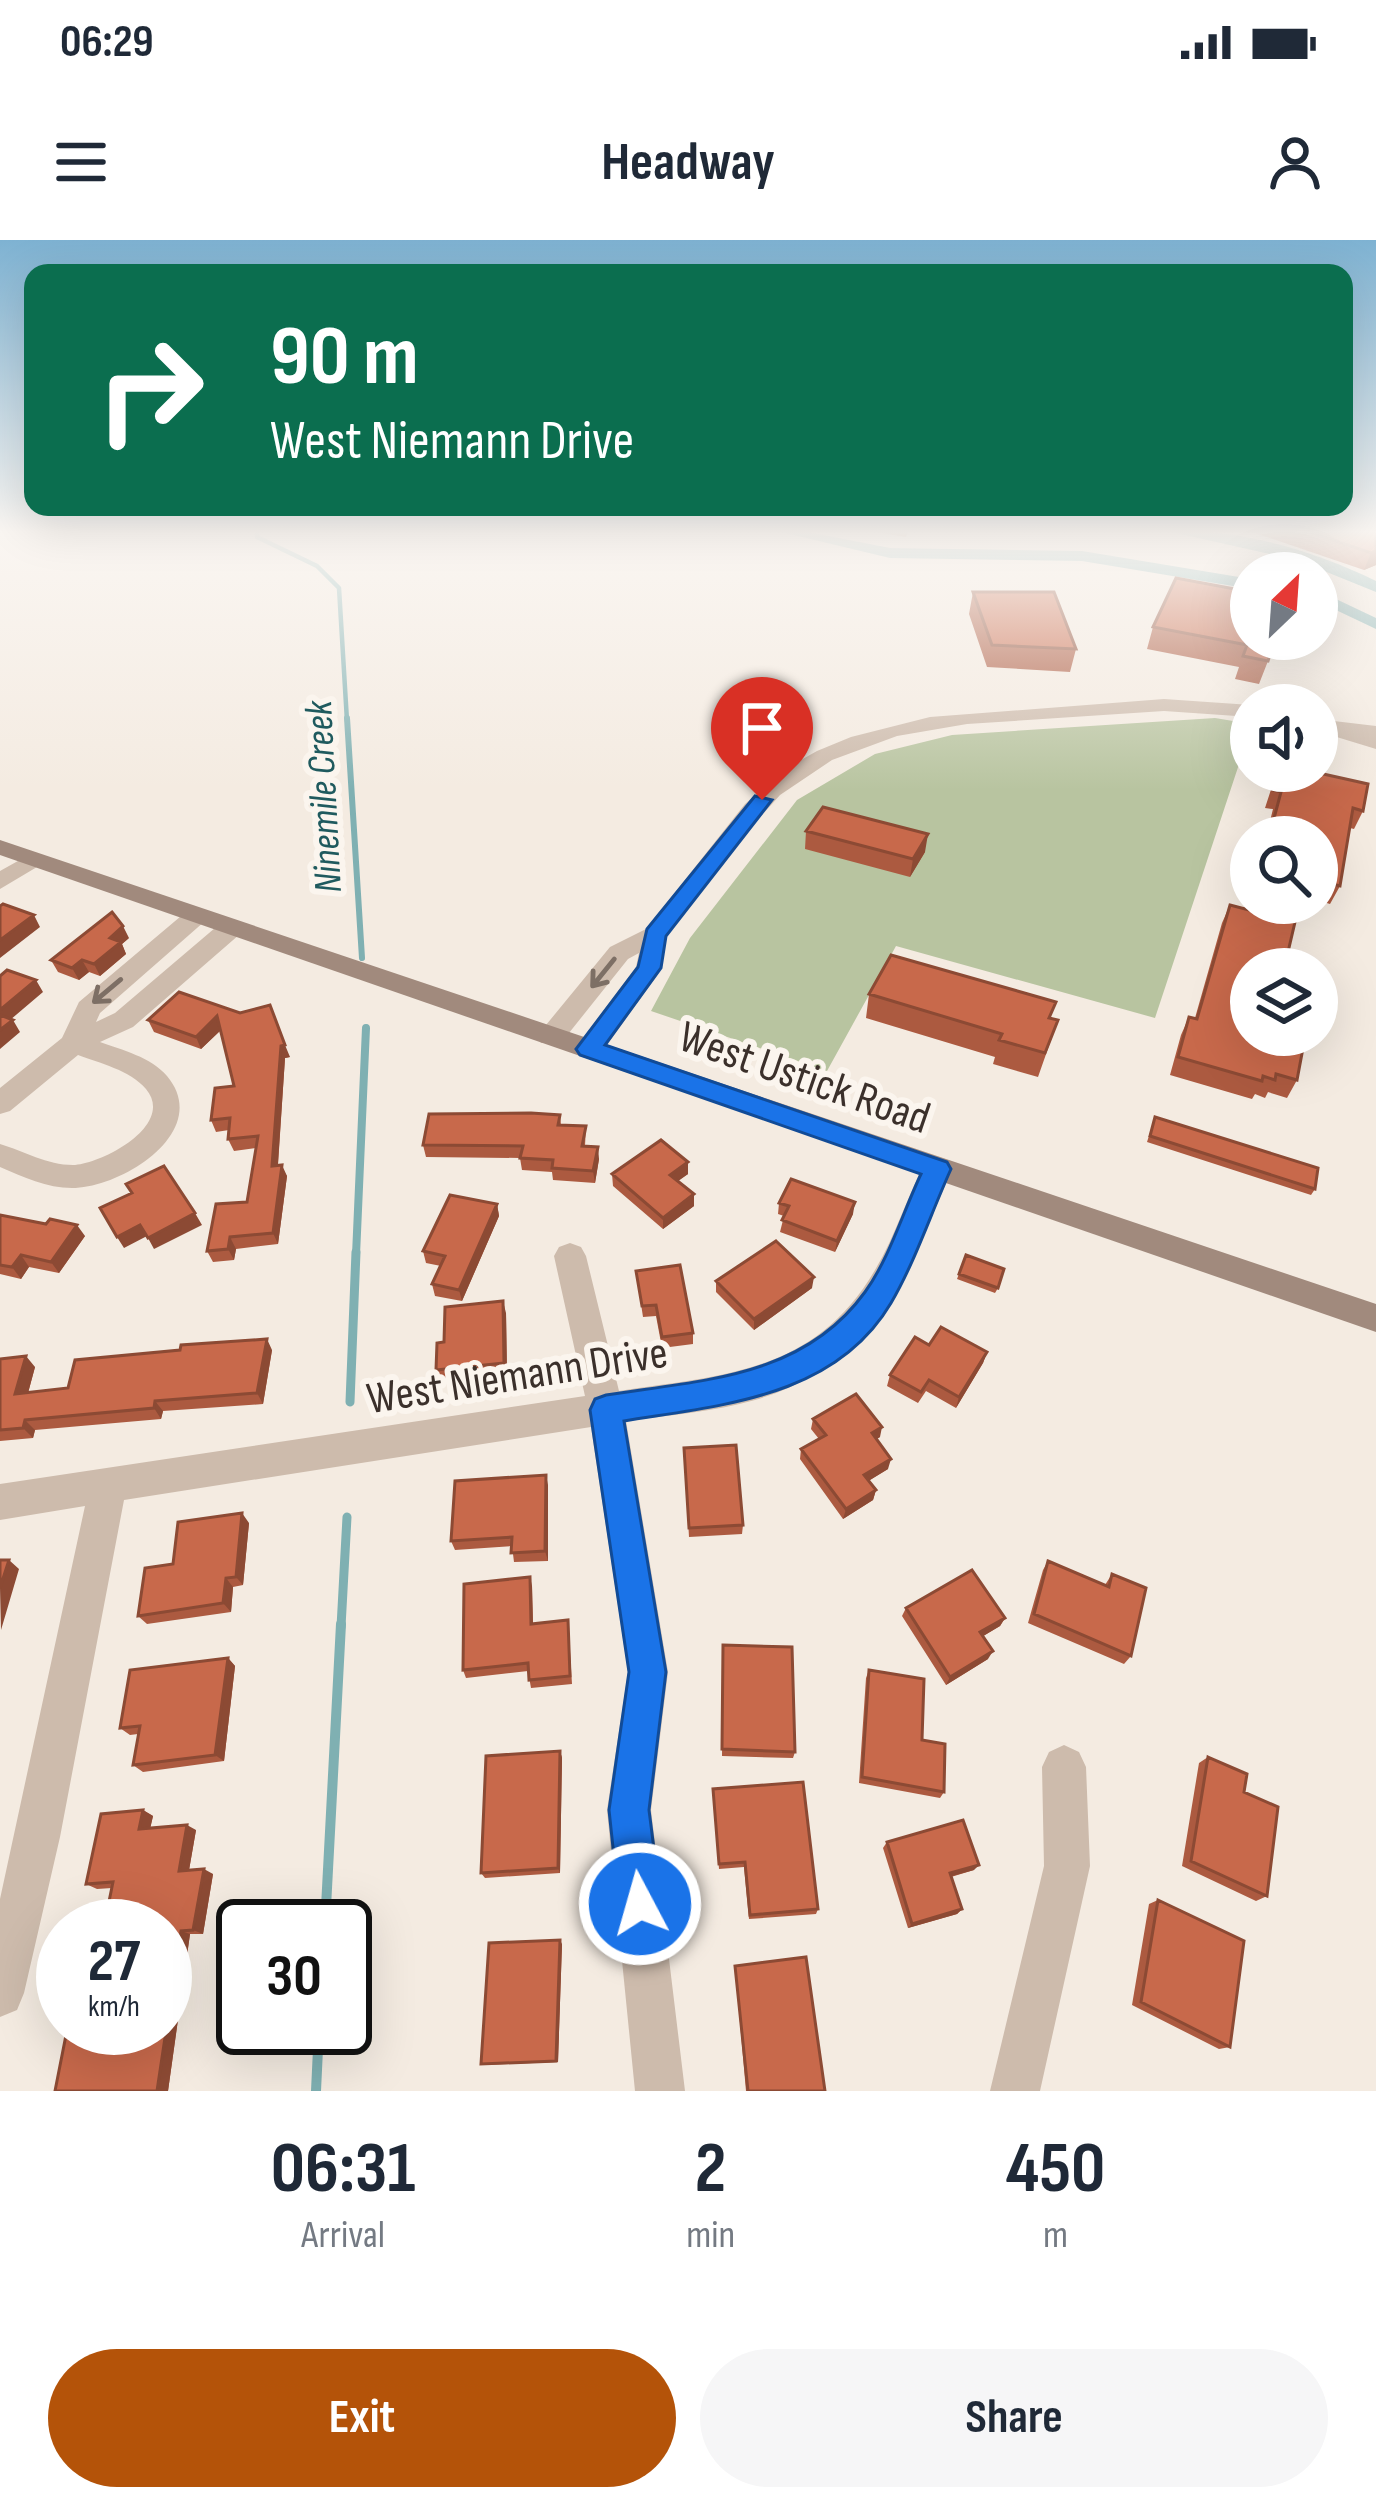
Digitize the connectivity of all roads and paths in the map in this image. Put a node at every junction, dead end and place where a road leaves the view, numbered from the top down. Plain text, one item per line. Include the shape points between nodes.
1 (1230, 708) edge
2 (1338, 729) edge
3 (1350, 732) junction
4 (1376, 732) edge
5 (1376, 743) edge
6 (12, 854) edge
7 (0, 882) edge
8 (196, 916) junction
9 (231, 928) junction
10 (655, 934) junction
11 (550, 1036) junction
12 (74, 1042) junction
13 (589, 1049) junction
14 (0, 1104) edge
15 (0, 1155) edge
16 (937, 1169) junction
17 (570, 1256) dead end
18 (1376, 1318) edge
19 (606, 1410) junction
20 (108, 1485) junction
21 (0, 1502) edge
22 (1064, 1767) dead end
23 (0, 1994) edge
24 (660, 2091) edge
25 (1015, 2091) edge

1 - 10 street via 1185,703 965,718 874,736 813,762 749,813
2 - 3 street
3 - 4 street
3 - 5 street
6 - 7 street
6 - 8 main road, West Ustick Road
8 - 9 main road, West Ustick Road
8 -> 12 street via 88,1007
9 - 11 main road, West Ustick Road
9 - 12 street via 124,1020
10 -> 11 street via 619,953
10 - 13 street via 649,968
11 - 13 main road, West Ustick Road
12 - 14 street
12 - 15 street via 158,1084 162,1123 116,1166 84,1176 53,1176
13 - 16 main road, West Ustick Road
16 - 18 main road, West Ustick Road
16 - 19 street, West Niemann Drive via 879,1297 848,1335 809,1364 752,1386
17 - 19 street
19 - 20 street, West Niemann Drive
19 - 24 street via 648,1672 629,1810
20 - 21 street, West Niemann Drive
20 - 23 street
22 - 25 street via 1067,1865

